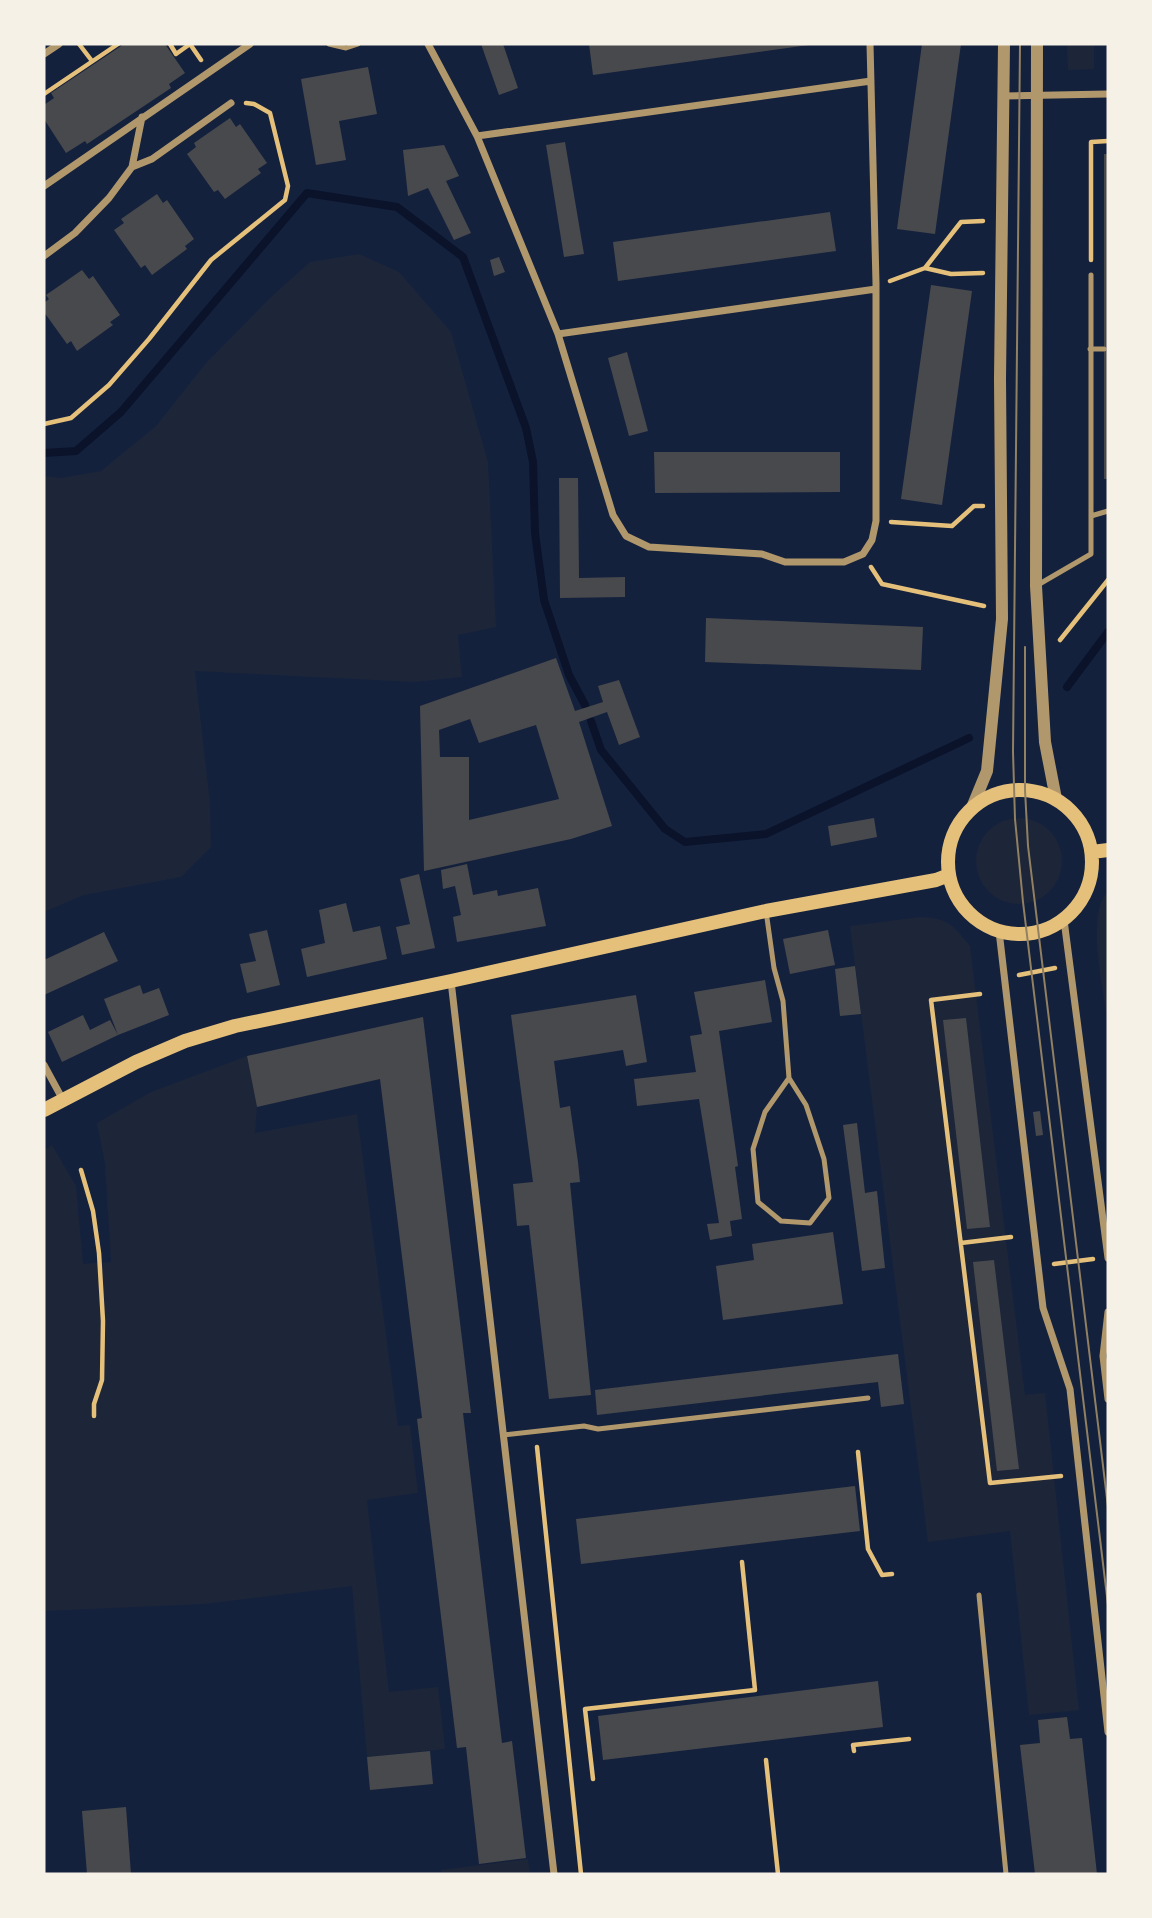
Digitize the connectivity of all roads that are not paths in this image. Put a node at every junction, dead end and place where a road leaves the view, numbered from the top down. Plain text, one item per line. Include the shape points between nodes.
1 (59, 44) edge
2 (250, 44) edge
3 (329, 44) edge
4 (358, 44) edge
5 (428, 44) edge
6 (870, 44) edge
7 (1004, 44) edge
8 (1037, 44) edge
9 (44, 54) edge
10 (871, 81) junction
11 (1108, 94) edge
12 (1037, 95) junction
13 (1003, 96) junction
14 (231, 103) road end
15 (142, 117) junction
16 (477, 135) junction
17 (132, 167) junction
18 (44, 187) edge
19 (44, 256) edge
20 (1091, 275) road end
21 (876, 286) junction
22 (558, 334) junction
23 (1090, 349) junction
24 (1104, 349) dead end
25 (1108, 511) edge
26 (1091, 516) junction
27 (1036, 586) junction
28 (1056, 799) junction
29 (971, 810) junction
30 (1108, 850) edge
31 (1092, 852) junction
32 (949, 874) junction
33 (766, 911) junction
34 (1064, 920) junction
35 (999, 931) junction
36 (451, 981) junction
37 (44, 1065) edge
38 (789, 1078) junction
39 (63, 1100) junction
40 (44, 1110) edge
41 (1108, 1257) edge
42 (1108, 1312) edge
43 (868, 1398) dead end
44 (1108, 1399) edge
45 (503, 1435) junction
46 (979, 1595) dead end
47 (1108, 1732) edge
48 (554, 1874) edge
49 (1006, 1874) edge

1 - 9 street
2 - 15 street
3 - 4 lane via 346,48
5 - 16 street
6 - 10 street
7 - 13 street
8 - 12 street
10 - 16 street
10 - 21 street
11 - 12 street
12 - 13 street
12 - 27 street
13 - 29 street via 1002,598 987,771
14 - 17 street via 152,159
15 - 17 street
15 - 18 street
16 - 22 street
17 - 19 street via 75,233
20 - 23 lane
21 - 22 street
21 - 22 street via 876,521 863,554 844,562 785,562 762,554 649,547 626,536 613,514
23 - 24 lane
23 - 26 lane
25 - 26 lane
26 - 27 lane via 1091,554
27 - 28 street via 1045,742
28 - 29 main road via 1014,789 989,797
28 - 31 main road via 1086,831
29 - 32 main road via 957,828 949,851
30 - 31 main road
31 - 34 main road via 1087,890
32 - 33 main road
32 - 35 main road via 967,910
33 - 36 main road
33 - 38 lane via 783,1000
34 - 35 main road via 1039,931
34 - 41 street
35 - 47 street via 1043,1308 1070,1390
36 - 39 main road via 185,1041
36 - 45 street
37 - 39 street
38 - 38 lane via 765,1112 753,1149 758,1202 781,1221 810,1223 829,1198 824,1159 806,1105
39 - 40 main road
42 - 44 street via 1103,1356
43 - 45 lane via 598,1429 584,1426
45 - 48 street
46 - 49 lane

